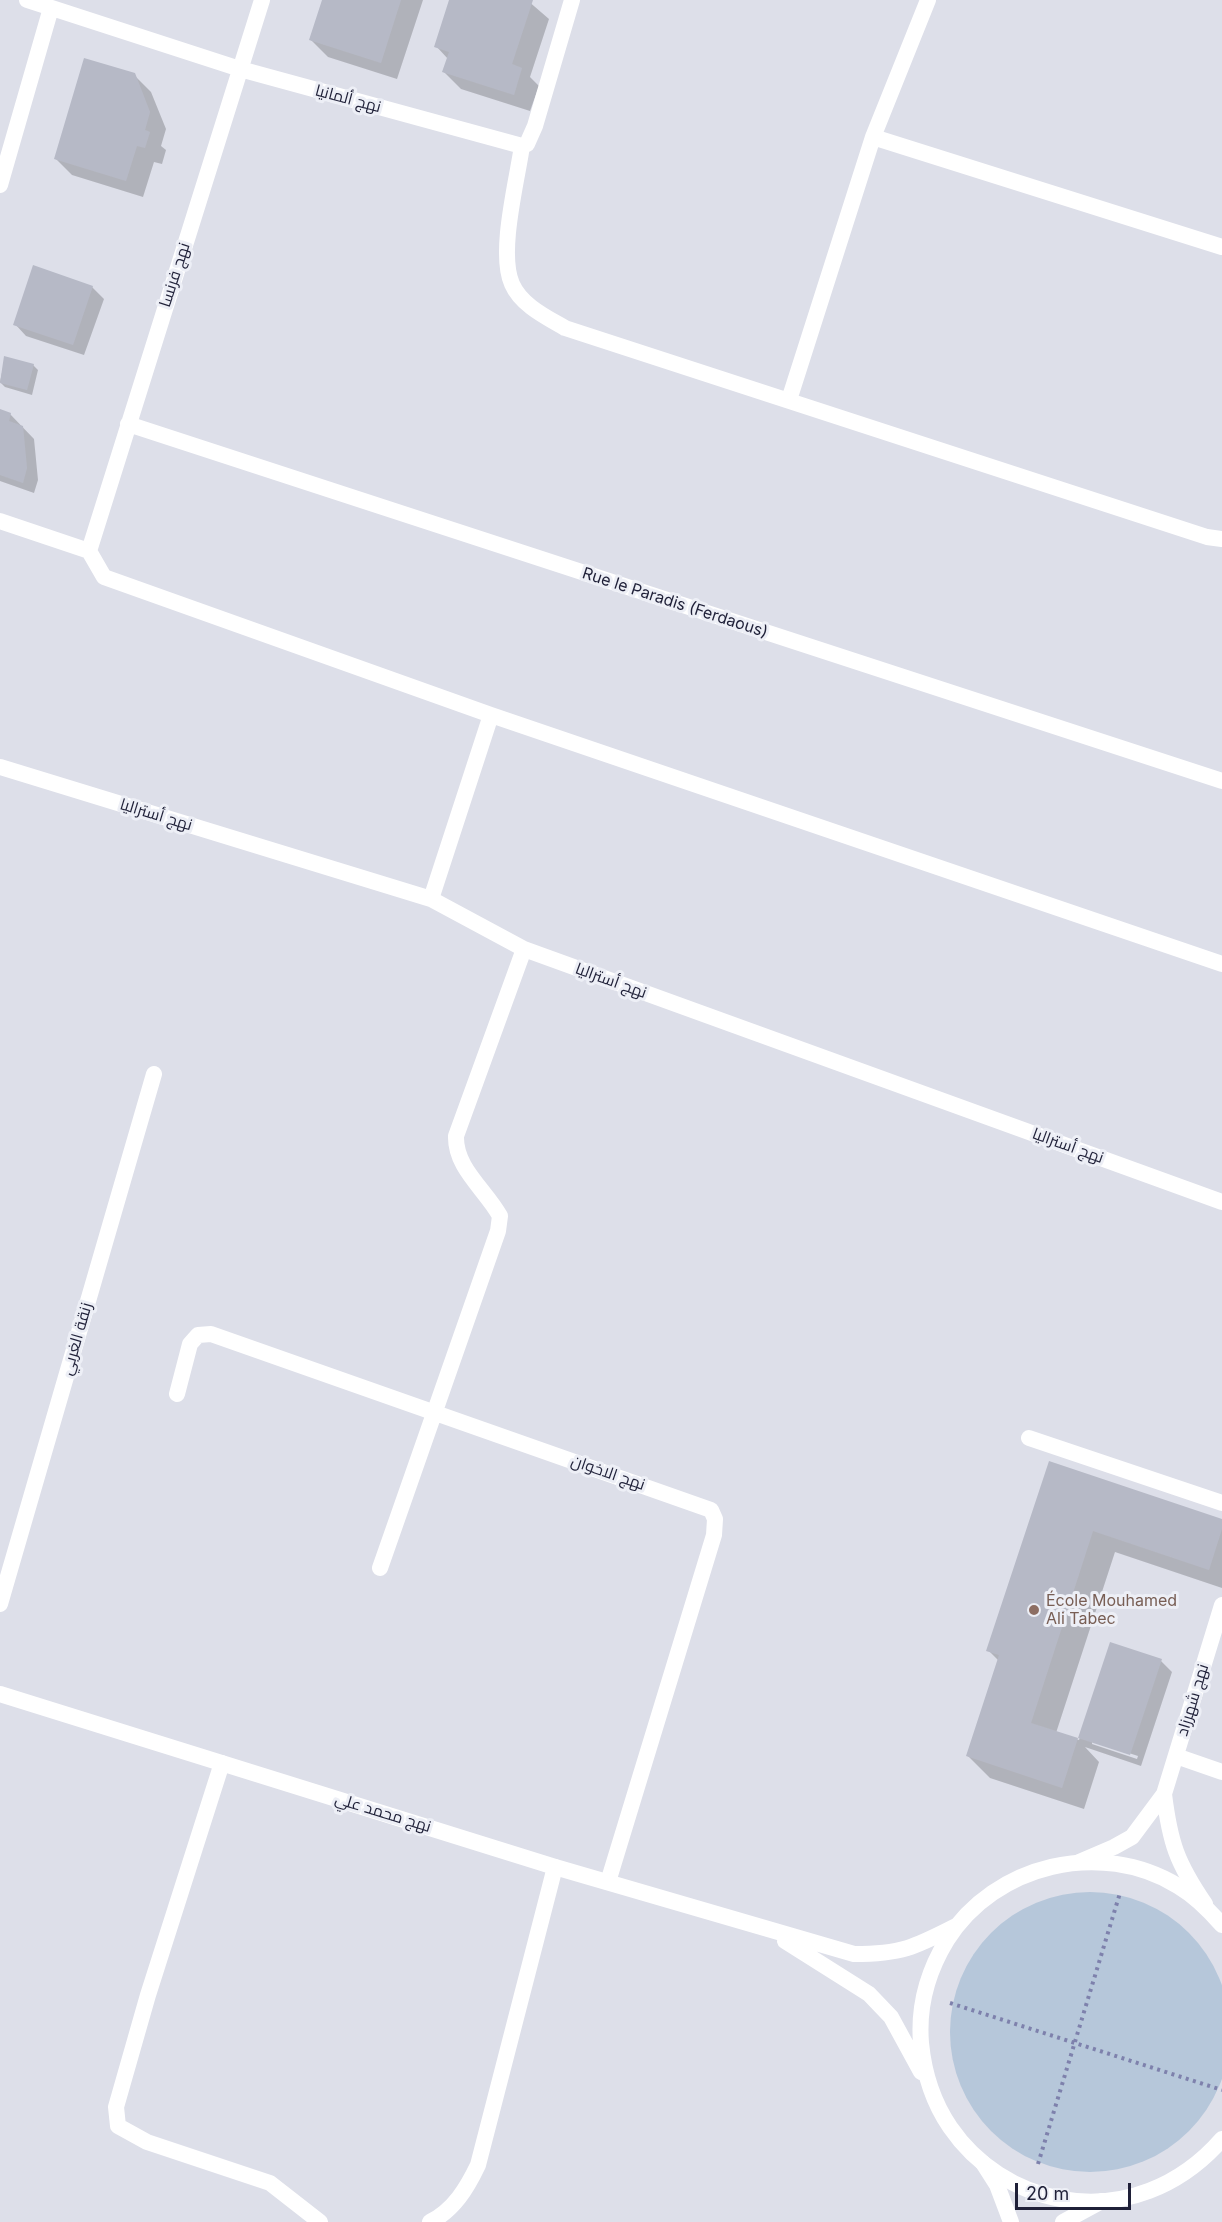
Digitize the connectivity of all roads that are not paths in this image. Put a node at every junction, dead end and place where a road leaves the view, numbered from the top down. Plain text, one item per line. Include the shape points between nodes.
1 (27, 0) edge
2 (262, 0) edge
3 (572, 0) edge
4 (928, 0) edge
5 (51, 8) junction
6 (240, 69) junction
7 (873, 137) junction
8 (522, 146) junction
9 (0, 185) edge
10 (1222, 247) edge
11 (789, 400) junction
12 (128, 424) junction
13 (0, 521) edge
14 (1222, 538) edge
15 (89, 551) junction
16 (491, 715) junction
17 (0, 767) edge
18 (1222, 781) edge
19 (431, 899) junction
20 (524, 949) junction
21 (1222, 963) edge
22 (154, 1074) dead end
23 (1222, 1202) edge
24 (177, 1394) dead end
25 (435, 1413) junction
26 (1029, 1438) dead end
27 (1222, 1503) edge
28 (380, 1568) dead end
29 (0, 1604) edge
30 (1222, 1605) edge
31 (0, 1694) edge
32 (1176, 1756) junction
33 (222, 1763) junction
34 (1222, 1772) edge
35 (1164, 1794) junction
36 (1079, 1862) junction
37 (555, 1867) junction
38 (608, 1882) junction
39 (1210, 1911) junction
40 (1222, 1925) edge
41 (956, 1926) junction
42 (766, 1930) junction
43 (934, 2096) junction
44 (1222, 2139) edge
45 (1222, 2155) edge
46 (982, 2162) junction
47 (1193, 2167) junction
48 (1102, 2201) junction
49 (320, 2222) edge
50 (430, 2222) edge
51 (1011, 2222) edge
52 (1063, 2222) edge

1 - 5 street, نهج ألمانيا
2 - 6 street, نهج فرنسا
3 - 8 street via 534,126 527,144
4 - 7 street
5 - 6 street, نهج ألمانيا
5 - 9 street
6 - 8 street, نهج ألمانيا
6 - 12 street, نهج فرنسا
7 - 10 street
7 - 11 street
8 - 11 street via 506,254 512,285 534,310 565,328
11 - 14 street via 1207,537
12 - 15 street, نهج فرنسا
12 - 18 street, Rue le Paradis (Ferdaous)
13 - 15 street
15 - 16 street via 104,577
16 - 19 street
16 - 21 street
17 - 19 street, نهج أستراليا
19 - 20 street, نهج أستراليا
20 - 23 street, نهج أستراليا
20 - 25 street via 456,1136 462,1165 500,1216
22 - 29 street, زنقة الغربي
24 - 25 street, نهج الاخوان via 190,1344 198,1335 212,1334
25 - 28 street
25 - 38 street, نهج الاخوان via 704,1507 711,1510 715,1519 714,1535
26 - 27 street
30 - 32 street, نهج شهرزاد
31 - 33 street, نهج محمد علي
32 - 34 street
32 - 35 street, نهج شهرزاد
33 - 37 street, نهج محمد علي
33 - 49 street via 148,1995 116,2107 118,2126 147,2142 270,2183
35 - 36 street via 1132,1837
35 - 39 street via 1171,1843 1183,1872
36 - 39 street via 1146,1871 1178,1886
36 - 41 street via 1042,1868 1009,1881 980,1901
37 - 38 street, نهج محمد علي
37 - 50 street via 478,2165 460,2196
38 - 42 street, نهج محمد علي
39 - 40 street
41 - 42 street via 916,1946 889,1954 854,1954
41 - 43 street via 937,1956 924,1995 920,2024 923,2069
42 - 43 street via 869,1994 891,2017
43 - 46 street via 964,2147
44 - 47 street
45 - 47 street
46 - 48 street via 998,2175 1038,2195 1082,2203
46 - 51 street via 997,2185
47 - 48 street via 1168,2185 1126,2199
48 - 52 street

